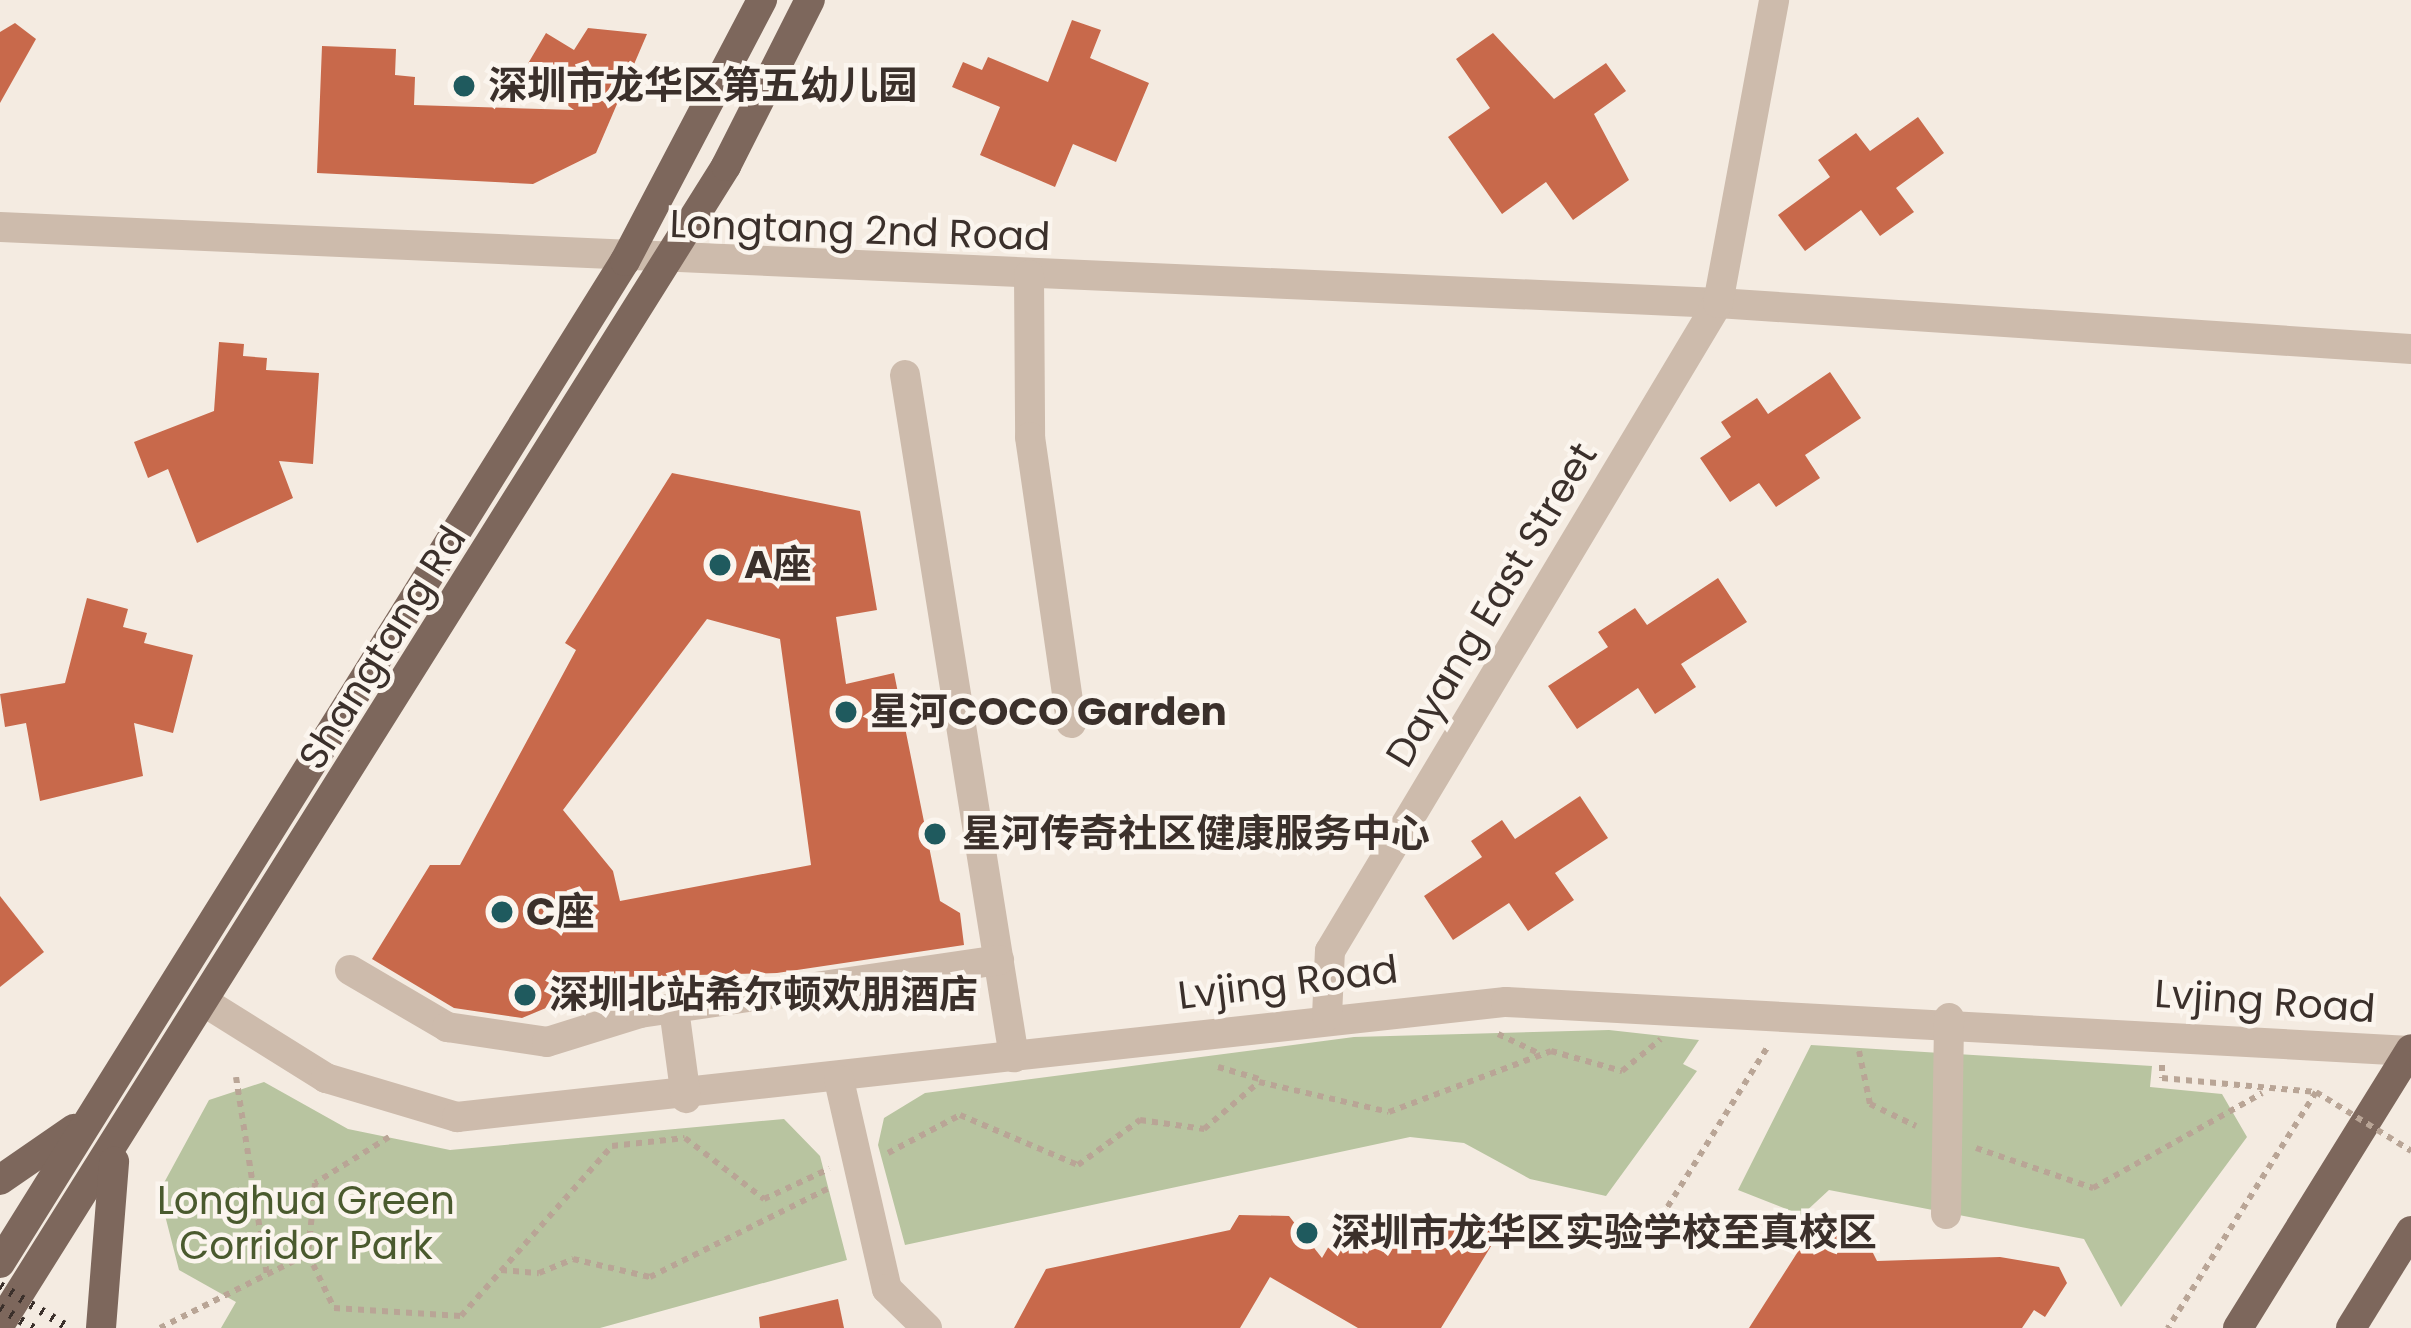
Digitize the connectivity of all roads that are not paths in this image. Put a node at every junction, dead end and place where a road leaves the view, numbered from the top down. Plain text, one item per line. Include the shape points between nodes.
1 (761, 0) edge
2 (810, 0) edge
3 (1774, 0) edge
4 (0, 227) edge
5 (625, 261) junction
6 (666, 262) junction
7 (1029, 275) junction
8 (1718, 303) junction
9 (2411, 349) edge
10 (905, 375) dead end
11 (1071, 723) dead end
12 (999, 960) junction
13 (350, 970) dead end
14 (206, 1003) junction
15 (674, 1009) junction
16 (1327, 1016) junction
17 (1949, 1018) junction
18 (2410, 1050) edge
19 (1014, 1057) junction
20 (839, 1080) junction
21 (686, 1098) junction
22 (97, 1110) junction
23 (124, 1130) junction
24 (0, 1180) edge
25 (1946, 1214) dead end
26 (2411, 1231) edge
27 (0, 1263) edge
28 (0, 1324) edge
29 (101, 1328) edge
30 (927, 1328) edge
31 (2238, 1328) edge
32 (2351, 1328) edge

1 - 5 main road, Shangtang Rd
2 - 6 main road, Shangtang Rd
3 - 8 street
4 - 5 street, Longtang 2nd Road
5 - 6 street, Longtang 2nd Road
5 - 22 main road, Shangtang Rd
6 - 7 street, Longtang 2nd Road
6 - 14 main road, Shangtang Rd
7 - 8 street, Longtang 2nd Road
7 - 11 street via 1030,437
8 - 9 street, Longtang 2nd Road
8 - 16 street, Dayang East Street via 1330,951
10 - 12 street
12 - 15 street
12 - 19 street
13 - 15 street via 468,1034 563,1040
14 - 21 street, Lvjing Road via 326,1078 420,1112 531,1116
14 - 23 main road, Shangtang Rd
15 - 21 street
16 - 17 street, Lvjing Road via 1595,1001
16 - 19 street, Lvjing Road
17 - 18 street, Lvjing Road
17 - 25 street
18 - 31 main road
19 - 20 street, Lvjing Road
20 - 21 street, Lvjing Road
20 - 30 street via 886,1289
22 - 24 main road
22 - 27 main road, Shangtang Rd
23 - 28 main road, Shangtang Rd
23 - 29 main road via 101,1220
26 - 32 main road

